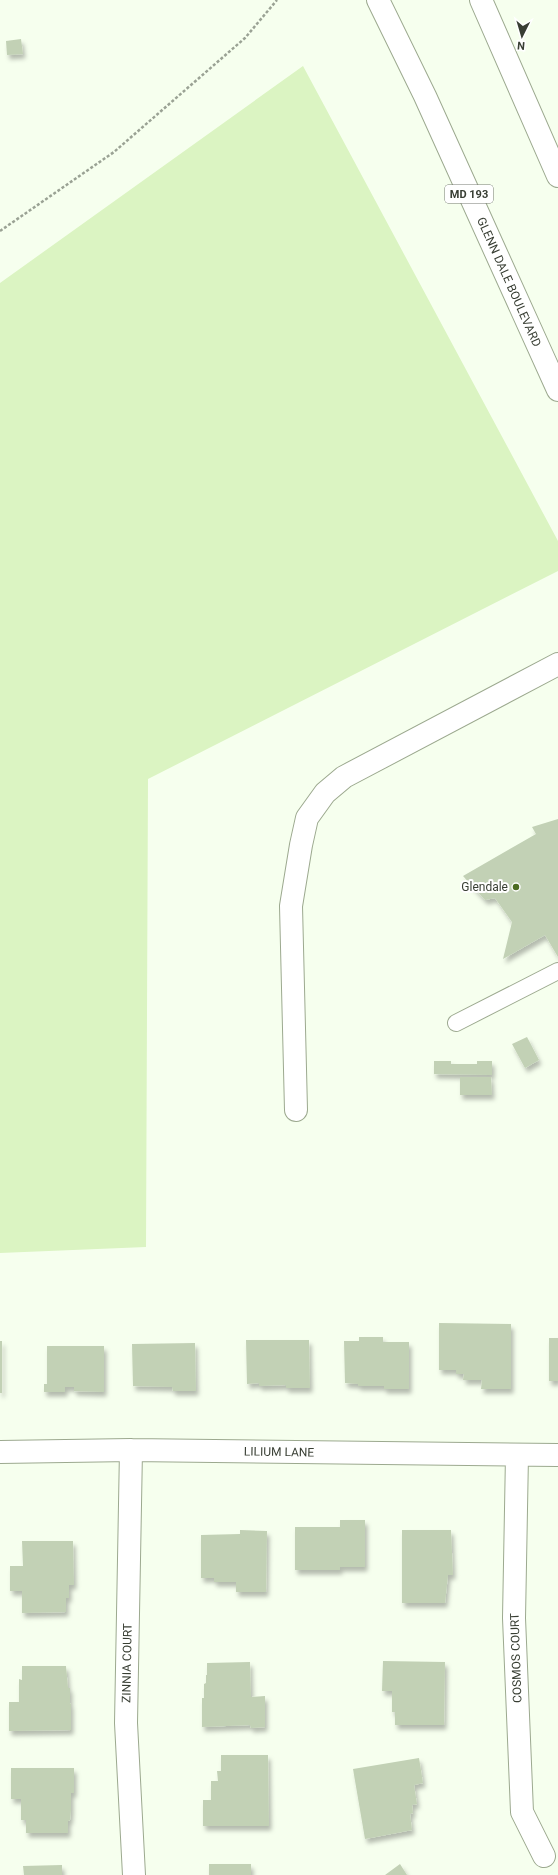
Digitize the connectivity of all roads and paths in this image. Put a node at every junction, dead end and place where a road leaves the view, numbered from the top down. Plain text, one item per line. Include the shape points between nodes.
1 (277, 0) edge
2 (378, 0) edge
3 (481, 0) edge
4 (558, 176) edge
5 (0, 231) edge
6 (558, 390) edge
7 (558, 664) edge
8 (558, 972) edge
9 (456, 1023) dead end
10 (296, 1110) dead end
11 (131, 1450) junction
12 (0, 1452) edge
13 (558, 1455) edge
14 (517, 1456) junction
15 (544, 1856) dead end
16 (134, 1875) edge

1 - 5 path via 245,38 114,152
2 - 6 street, GLENN DALE BOULEVARD / MD 193 via 425,96
3 - 4 street
7 - 10 street via 344,777 325,793 307,818 291,906
8 - 9 lane
11 - 12 street, LILIUM LANE
11 - 14 street, LILIUM LANE
11 - 16 street, ZINNIA COURT via 126,1723
13 - 14 street, LILIUM LANE
14 - 15 street, COSMOS COURT via 514,1618 522,1812

